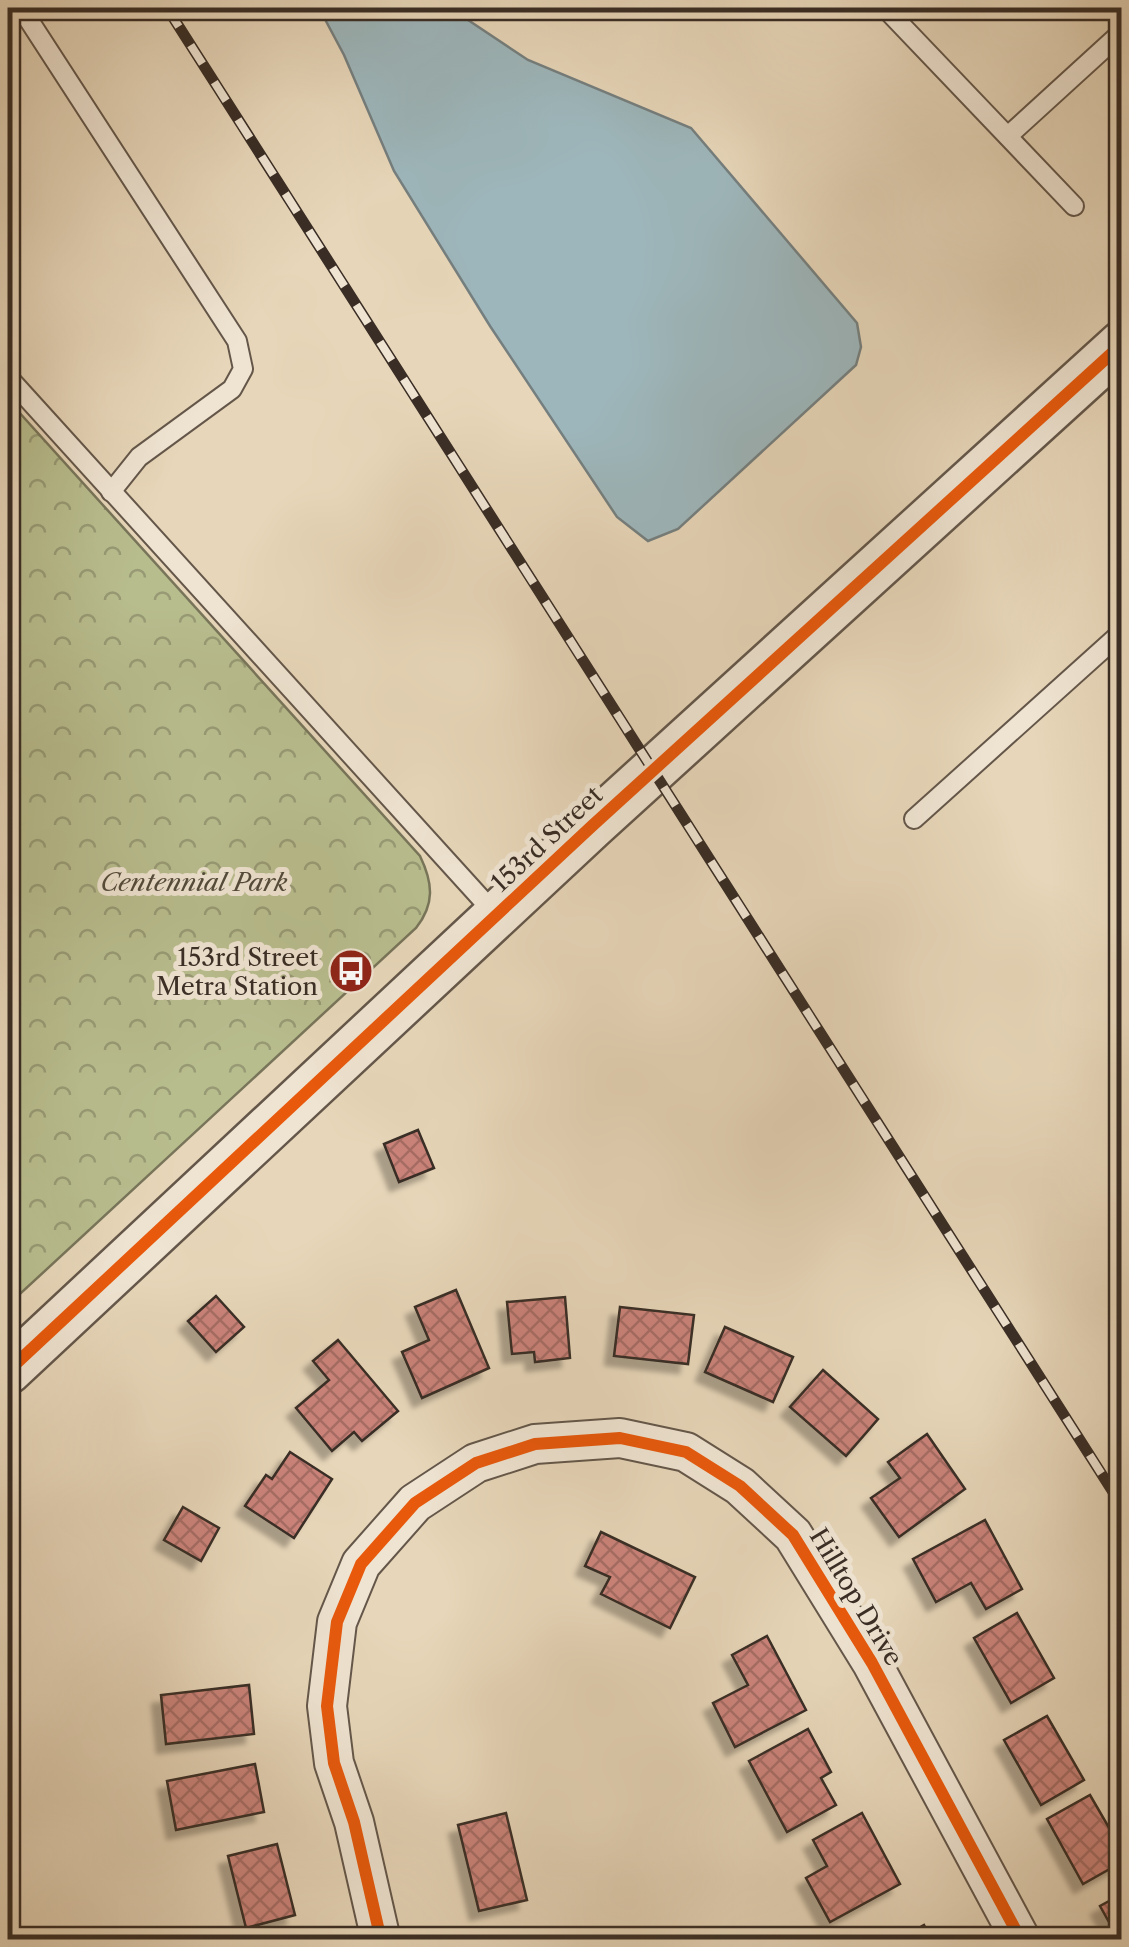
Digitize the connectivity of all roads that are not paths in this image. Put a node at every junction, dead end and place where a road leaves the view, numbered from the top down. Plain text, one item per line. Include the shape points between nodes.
1 (21, 8) edge
2 (885, 8) edge
3 (1122, 32) edge
4 (1008, 136) junction
5 (1074, 206) dead end
6 (1122, 344) edge
7 (8, 377) edge
8 (111, 492) junction
9 (1122, 632) edge
10 (914, 819) dead end
11 (498, 916) junction
12 (8, 1371) edge
13 (381, 1940) edge
14 (1021, 1940) edge

1 - 8 lane via 237,341 243,369 232,389 139,456
2 - 4 lane
3 - 4 lane
4 - 5 lane
6 - 11 street, 153rd Street
7 - 8 lane
8 - 11 lane
9 - 10 lane
11 - 12 street, 153rd Street
13 - 14 street, Hilltop Drive via 334,1763 327,1706 338,1622 361,1564 415,1503 476,1463 535,1444 620,1438 686,1452 740,1486 793,1535 872,1664

